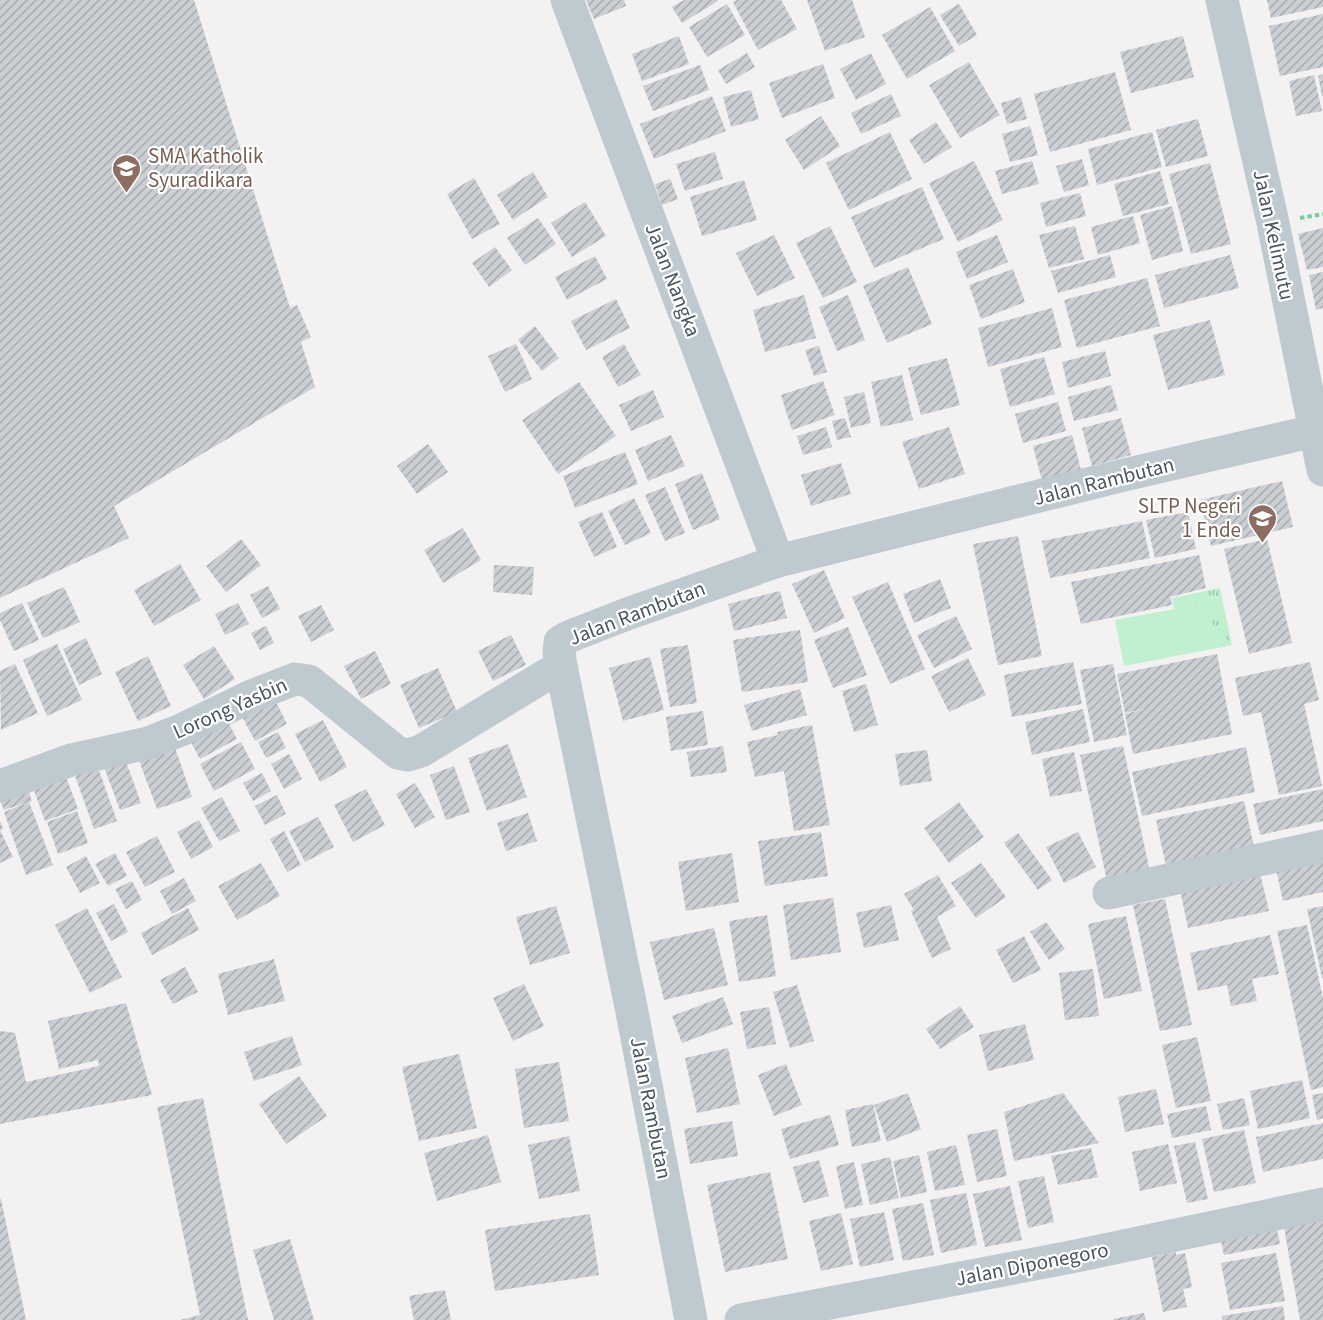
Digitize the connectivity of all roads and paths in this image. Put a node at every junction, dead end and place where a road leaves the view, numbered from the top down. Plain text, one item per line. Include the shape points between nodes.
1 (567, 0) edge
2 (1222, 0) edge
3 (1314, 432) junction
4 (1323, 470) edge
5 (778, 561) junction
6 (561, 666) junction
7 (0, 786) edge
8 (1323, 846) edge
9 (1109, 893) dead end
10 (1323, 1204) edge
11 (691, 1320) edge
12 (741, 1320) edge

1 - 5 street, Jalan Nangka
2 - 3 street, Jalan Kelimutu via 1273,223
3 - 4 street, Jalan Kelimutu
3 - 5 street, Jalan Rambutan
5 - 6 street, Jalan Rambutan via 568,637 560,642
6 - 7 street, Lorong Yasbin via 408,755 398,753 309,681 295,679 148,743 71,760
6 - 11 street, Jalan Rambutan
8 - 9 street
10 - 12 street, Jalan Diponegoro

